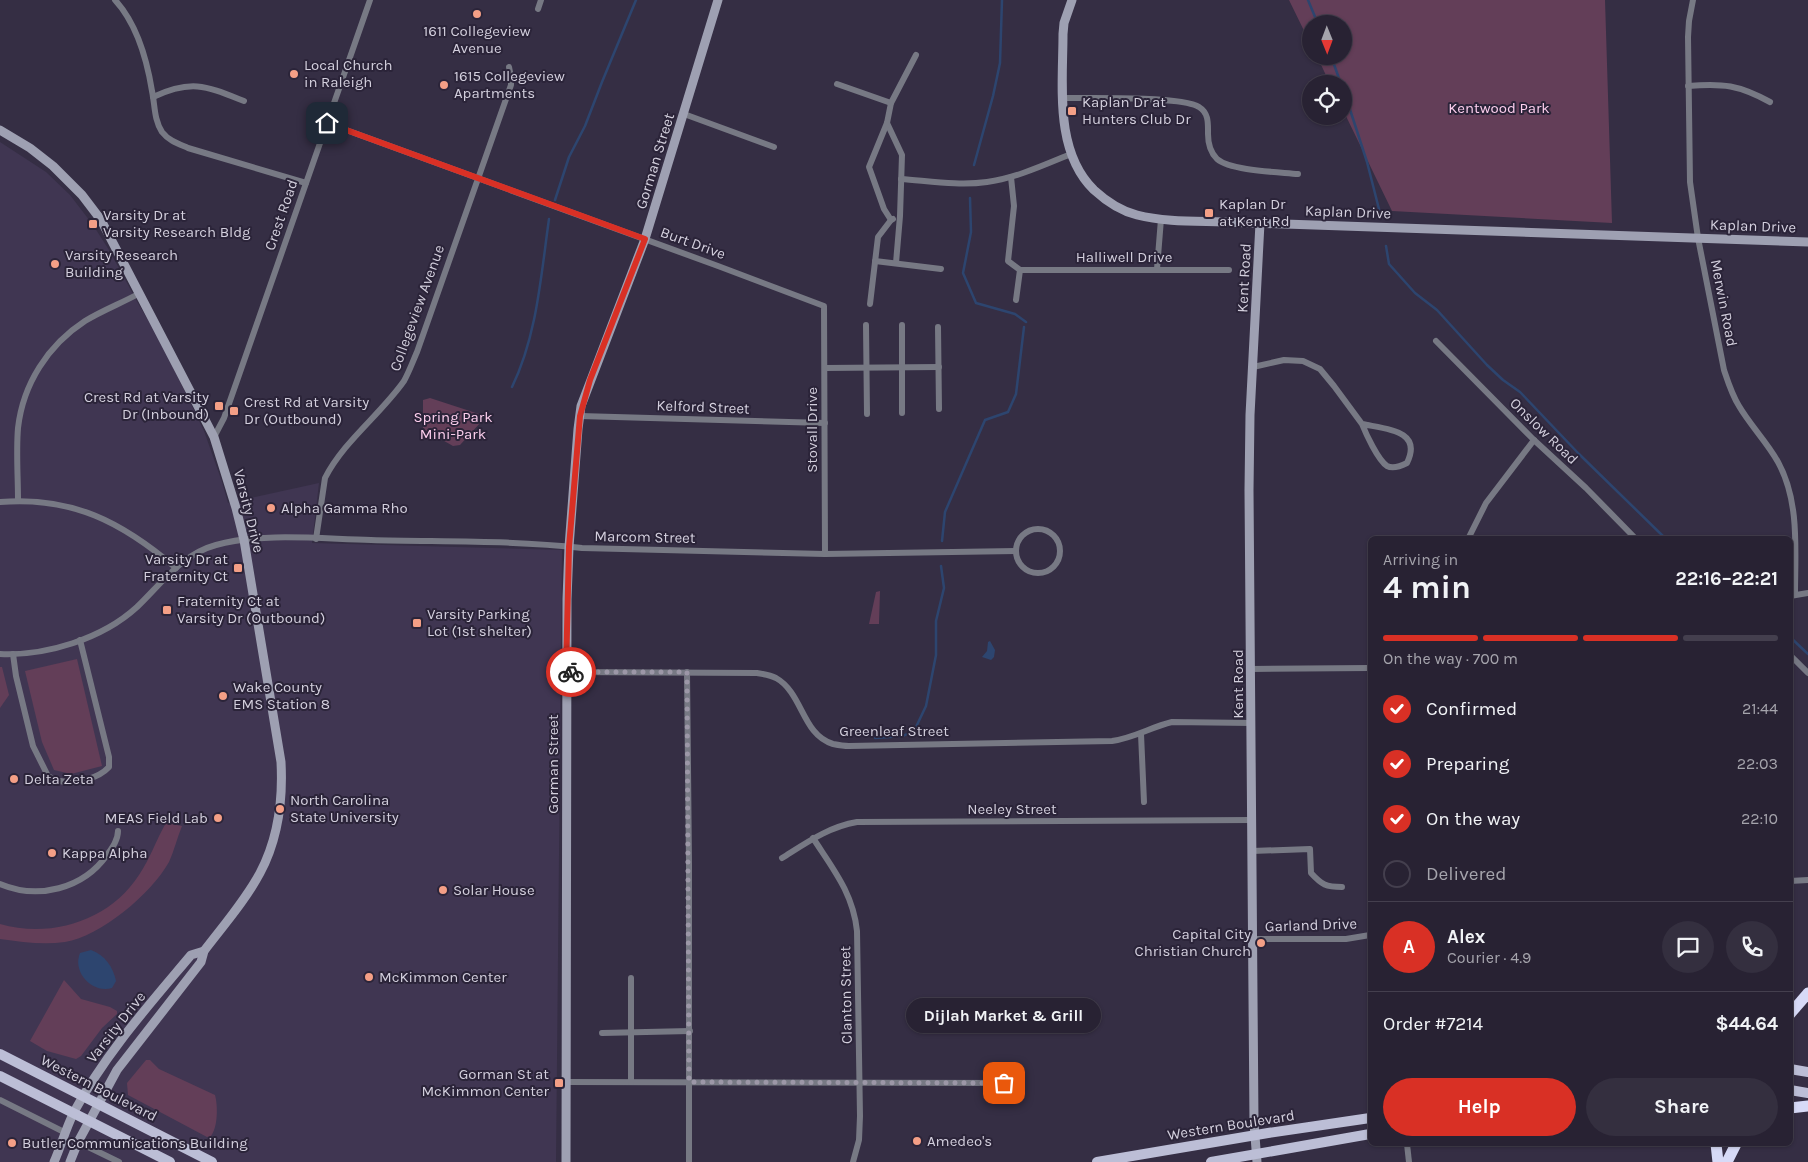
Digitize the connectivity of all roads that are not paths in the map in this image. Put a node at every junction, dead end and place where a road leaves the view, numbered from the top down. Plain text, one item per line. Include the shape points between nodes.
1 (115, 0) edge
2 (370, 0) edge
3 (541, 0) edge
4 (718, 0) edge
5 (1072, 0) edge
6 (1693, 0) edge
7 (538, 9) dead end
8 (916, 55) dead end
9 (509, 67) dead end
10 (837, 84) dead end
11 (1688, 86) junction
12 (154, 97) junction
13 (1064, 98) junction
14 (244, 100) dead end
15 (1770, 102) dead end
16 (891, 103) junction
17 (684, 114) junction
18 (327, 123) junction
19 (887, 123) junction
20 (0, 130) edge
21 (774, 147) dead end
22 (1071, 154) junction
23 (1298, 174) dead end
24 (1011, 177) junction
25 (477, 178) junction
26 (901, 179) junction
27 (306, 183) junction
28 (900, 216) junction
29 (1162, 218) junction
30 (890, 220) junction
31 (1260, 223) junction
32 (1698, 238) junction
33 (645, 239) junction
34 (1808, 242) edge
35 (875, 261) junction
36 (896, 263) junction
37 (941, 268) dead end
38 (1157, 269) junction
39 (1020, 270) junction
40 (1229, 270) dead end
41 (140, 293) junction
42 (1016, 300) dead end
43 (870, 304) dead end
44 (824, 306) joint
45 (866, 325) dead end
46 (902, 325) dead end
47 (938, 327) dead end
48 (1436, 341) dead end
49 (1253, 366) junction
50 (825, 368) junction
51 (867, 368) junction
52 (902, 368) junction
53 (939, 368) junction
54 (939, 409) dead end
55 (902, 413) dead end
56 (867, 414) dead end
57 (580, 416) junction
58 (825, 423) junction
59 (1362, 424) junction
60 (214, 437) junction
61 (1534, 440) junction
62 (18, 500) junction
63 (0, 502) edge
64 (1470, 536) edge
65 (1633, 536) edge
66 (316, 539) junction
67 (244, 540) junction
68 (569, 547) junction
69 (1016, 551) junction
70 (825, 554) junction
71 (176, 568) junction
72 (1793, 571) edge
73 (1808, 593) edge
74 (1793, 595) edge
75 (80, 640) junction
76 (0, 654) edge
77 (13, 654) junction
78 (1793, 658) edge
79 (1368, 668) edge
80 (1252, 669) junction
81 (566, 672) junction
82 (687, 672) junction
83 (1808, 674) edge
84 (1251, 722) junction
85 (1142, 734) junction
86 (1144, 802) dead end
87 (1252, 820) junction
88 (118, 831) dead end
89 (813, 838) junction
90 (1252, 851) junction
91 (782, 858) dead end
92 (1808, 880) edge
93 (1793, 881) edge
94 (0, 884) edge
95 (1342, 886) dead end
96 (1368, 935) edge
97 (1253, 939) junction
98 (204, 951) junction
99 (631, 978) dead end
100 (1808, 993) edge
101 (1793, 1010) edge
102 (690, 1031) junction
103 (631, 1032) junction
104 (602, 1033) dead end
105 (0, 1054) edge
106 (1793, 1070) edge
107 (1808, 1072) edge
108 (0, 1076) edge
109 (566, 1082) junction
110 (631, 1082) junction
111 (689, 1082) junction
112 (860, 1082) junction
113 (1017, 1083) dead end
114 (1793, 1090) edge
115 (1808, 1093) edge
116 (84, 1096) junction
117 (0, 1100) edge
118 (98, 1104) junction
119 (1808, 1106) edge
120 (1793, 1108) edge
121 (74, 1114) junction
122 (1368, 1119) edge
123 (89, 1122) junction
124 (66, 1133) junction
125 (1368, 1134) edge
126 (78, 1142) junction
127 (1407, 1146) edge
128 (1716, 1146) edge
129 (1735, 1146) edge
130 (1256, 1149) edge
131 (54, 1162) edge
132 (70, 1162) edge
133 (119, 1162) edge
134 (170, 1162) edge
135 (212, 1162) edge
136 (566, 1162) edge
137 (689, 1162) edge
138 (853, 1162) edge
139 (1097, 1162) edge
140 (1211, 1162) edge
141 (1408, 1162) edge
142 (1718, 1162) edge
143 (1727, 1162) edge

1 - 12 street via 138,38
2 - 18 street, Crest Road
3 - 7 street
4 - 17 street, Gorman Street
5 - 13 street, Kaplan Drive via 1063,34
6 - 11 street, Merwin Road via 1688,37
8 - 16 street
9 - 25 street, Collegeview Avenue via 511,85
10 - 16 street
11 - 15 street via 1743,88
11 - 32 street, Merwin Road via 1689,167
12 - 14 street via 178,87 199,86
12 - 27 street via 160,128 171,140 212,156
13 - 22 street, Kaplan Drive
13 - 23 street via 1191,103 1199,106 1207,116 1208,142 1218,159 1247,168
16 - 19 street
17 - 21 street
17 - 33 street, Gorman Street
18 - 25 street, Burt Drive
18 - 27 street, Crest Road
19 - 26 street via 902,155
19 - 30 street via 868,166
20 - 41 street, Varsity Drive via 45,159 82,195 106,230
22 - 24 street
22 - 29 street, Kaplan Drive via 1088,184 1109,202 1130,213
24 - 26 street via 962,183
24 - 39 street via 1014,206 1008,261
25 - 33 street, Burt Drive
25 - 66 street, Collegeview Avenue via 417,352 404,380 341,453 325,478
26 - 28 street
27 - 60 street, Crest Road via 224,418
28 - 30 street
28 - 36 street
29 - 31 street, Kaplan Drive
29 - 38 street
30 - 35 street via 878,237
31 - 32 street, Kaplan Drive
31 - 49 street, Kent Road
32 - 34 street, Kaplan Drive
32 - 72 street, Merwin Road via 1724,370 1739,406 1779,464 1790,492 1795,522
33 - 44 street, Burt Drive
33 - 57 street, Gorman Street via 590,380
35 - 36 street
35 - 43 street
36 - 37 street
38 - 39 street, Halliwell Drive
38 - 40 street, Halliwell Drive
39 - 42 street
41 - 60 street, Varsity Drive
41 - 62 street via 92,317 71,332 48,355 35,375 25,398 18,429
44 - 50 street, Stovall Drive
45 - 51 street
46 - 52 street
47 - 53 street
48 - 61 street, Onslow Road
49 - 59 street via 1284,360 1304,361 1320,369
49 - 80 street, Kent Road via 1249,490
50 - 51 street
50 - 58 street, Stovall Drive
51 - 52 street
51 - 56 street
52 - 53 street
52 - 55 street
53 - 54 street
57 - 58 street, Kelford Street
57 - 68 street, Gorman Street
58 - 70 street, Stovall Drive
59 - 59 street via 1399,432 1408,438 1412,446 1407,463 1388,466
60 - 67 street, Varsity Drive
61 - 64 street via 1486,503
61 - 65 street, Onslow Road
62 - 63 street
62 - 71 street via 49,503 94,514 136,536
66 - 67 street, Marcom Street
66 - 68 street, Marcom Street
67 - 71 street, Marcom Street via 215,545
67 - 98 street, Varsity Drive via 279,748 281,798 275,833 260,872
68 - 70 street, Marcom Street
68 - 81 street, Gorman Street
69 - 69 street via 1021,565 1037,573 1053,567 1060,554 1056,538 1035,529 1021,537
69 - 70 street, Marcom Street
71 - 75 street, Marcom Street via 134,609 107,628
73 - 74 street
75 - 77 street, Marcom Street via 36,652
75 - 77 street via 109,758 109,767 103,774 84,780 61,782 48,776 33,746
76 - 77 street, Marcom Street
78 - 83 street
79 - 80 street
80 - 84 street, Kent Road
81 - 82 street, Greenleaf Street
81 - 109 street, Gorman Street
82 - 85 street, Greenleaf Street via 757,673 775,677 790,688 808,723 820,737 832,744 1112,741
82 - 102 street
84 - 85 street, Greenleaf Street via 1172,722
84 - 87 street, Kent Road
85 - 86 street
87 - 89 street, Neeley Street via 864,822 835,827
87 - 90 street, Kent Road
88 - 94 street via 105,859 75,883 42,892 18,890
89 - 91 street, Neeley Street
89 - 112 street, Clanton Street via 846,890 855,913
90 - 95 street via 1310,849 1311,873 1328,886
90 - 97 street, Kent Road
92 - 93 street
96 - 97 street, Garland Drive via 1346,939
97 - 130 street, Kent Road
98 - 116 street, Varsity Drive via 191,955 124,1035
98 - 118 street, Varsity Drive via 201,962 117,1070
99 - 103 street
100 - 101 highway
102 - 103 street
102 - 111 street
103 - 104 street
103 - 110 street
105 - 116 main road, Western Boulevard
106 - 107 main road
108 - 121 main road
109 - 110 street
109 - 136 street, Gorman Street
110 - 111 street
111 - 112 street
111 - 137 street
112 - 113 street
112 - 138 street, Clanton Street via 860,1132
114 - 115 main road
116 - 118 main road, Western Boulevard
116 - 121 street, Varsity Drive
117 - 124 street
118 - 123 street, Varsity Drive
118 - 135 main road, Western Boulevard
119 - 120 highway
121 - 123 main road
121 - 124 street, Varsity Drive
122 - 130 main road, Western Boulevard
123 - 126 street, Varsity Drive
123 - 134 main road
124 - 131 street, Varsity Drive
125 - 130 main road, Western Boulevard
126 - 132 street, Varsity Drive
126 - 133 street
127 - 141 street
128 - 142 highway
129 - 143 highway
130 - 139 main road, Western Boulevard
130 - 140 main road, Western Boulevard

